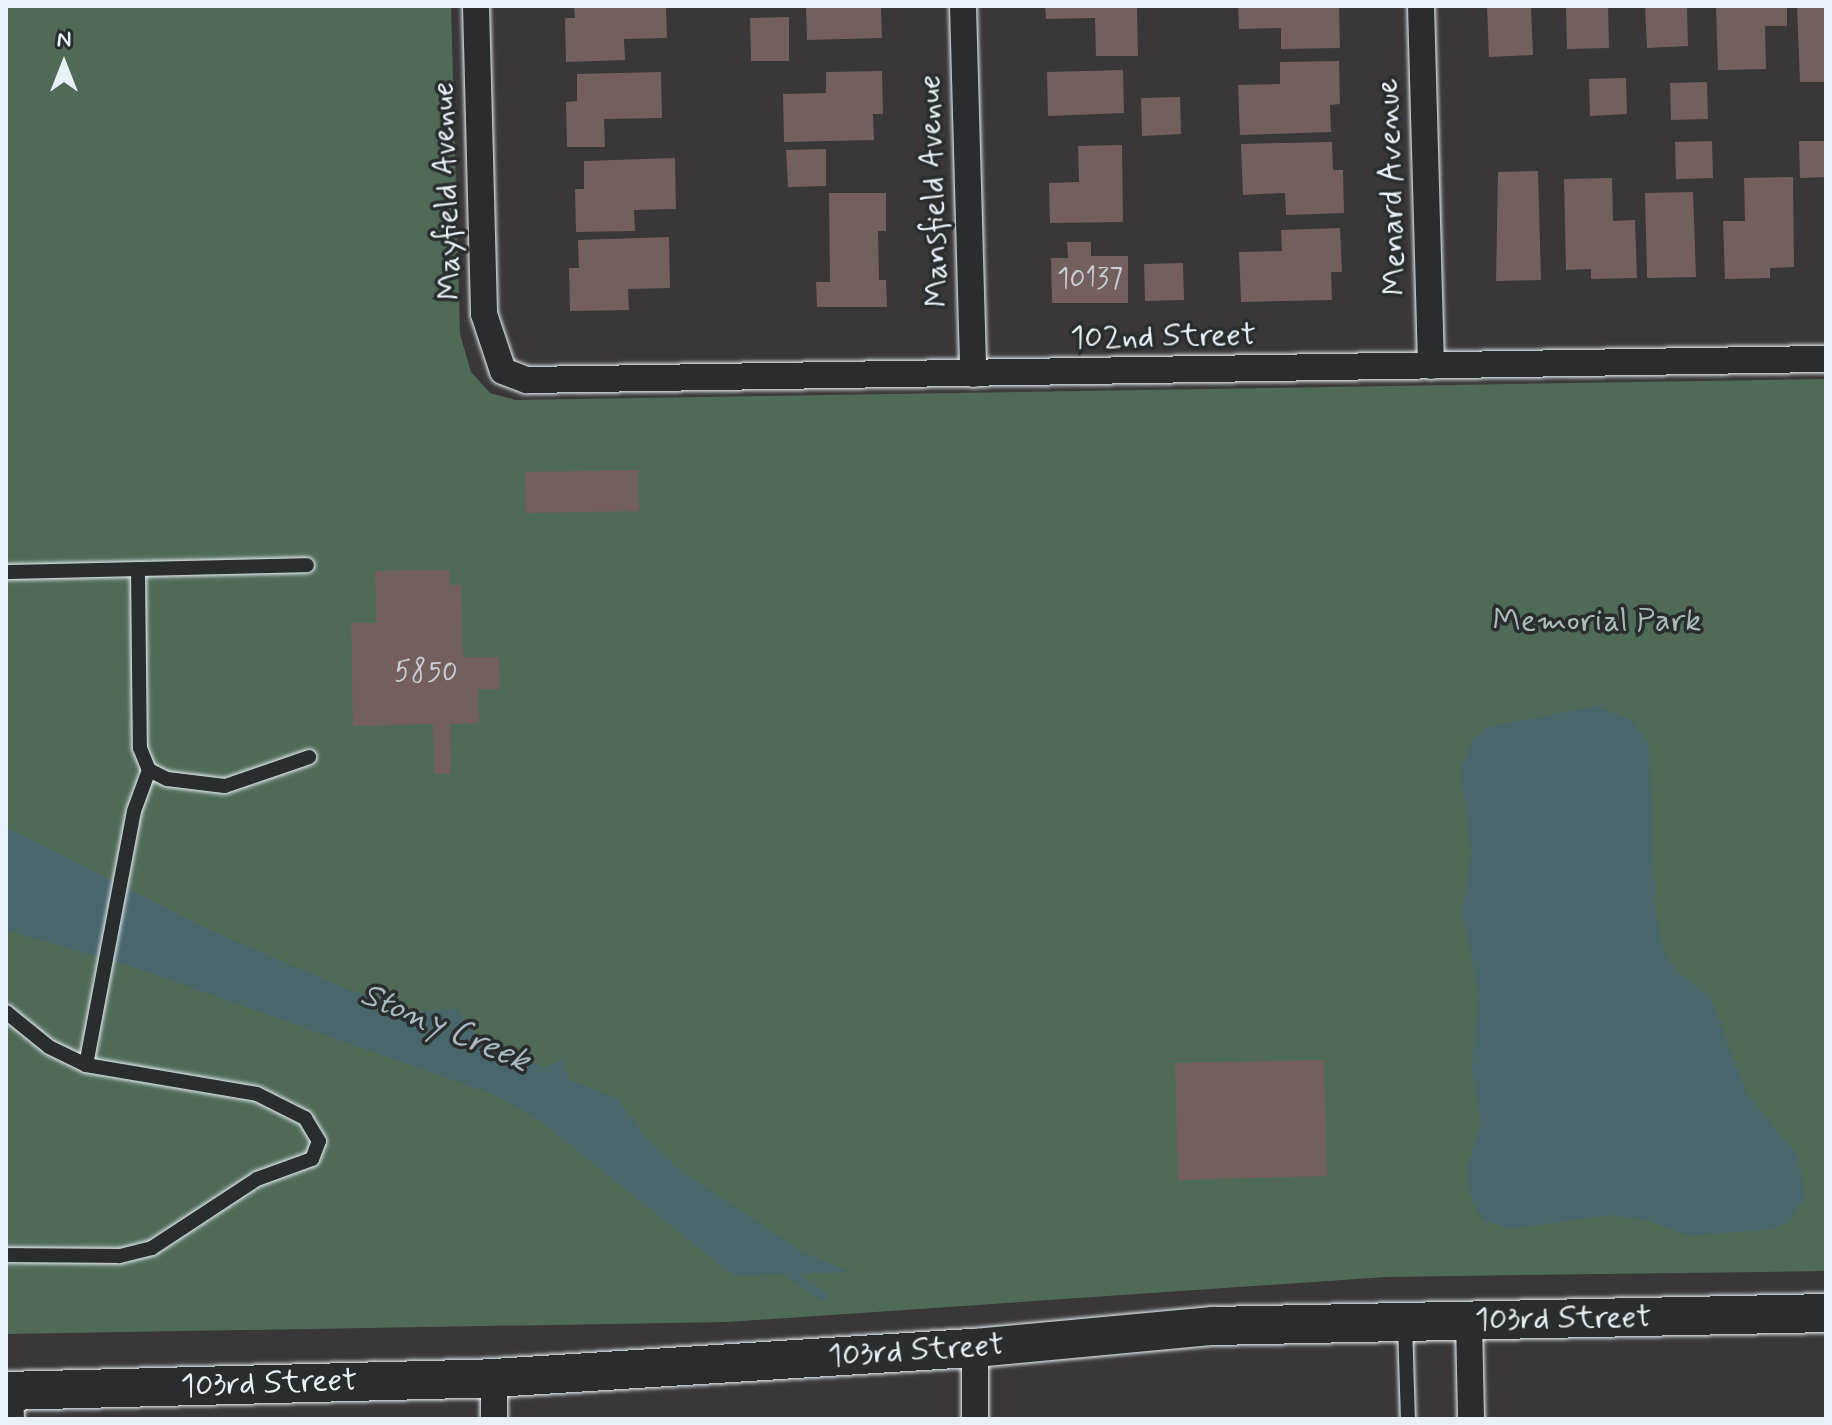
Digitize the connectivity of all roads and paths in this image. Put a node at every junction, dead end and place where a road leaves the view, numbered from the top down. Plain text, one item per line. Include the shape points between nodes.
1 (476, 6) edge
2 (963, 6) edge
3 (1421, 6) edge
4 (1826, 359) edge
5 (1431, 366) junction
6 (503, 371) joint
7 (973, 374) junction
8 (307, 565) dead end
9 (138, 569) junction
10 (6, 572) edge
11 (309, 757) dead end
12 (149, 770) junction
13 (6, 1012) edge
14 (86, 1065) junction
15 (6, 1255) edge
16 (1826, 1313) edge
17 (1405, 1320) junction
18 (1469, 1321) junction
19 (975, 1348) junction
20 (494, 1378) junction
21 (9, 1400) edge
22 (494, 1419) edge
23 (975, 1419) edge
24 (1408, 1419) edge
25 (1471, 1419) edge

1 - 6 street, Mayfield Avenue via 484,314
2 - 7 street, Mansfield Avenue
3 - 5 street, Menard Avenue
4 - 5 street, 102nd Street
5 - 7 street, 102nd Street
6 - 7 street, 102nd Street via 527,380 562,381
8 - 9 lane
9 - 10 lane
9 - 12 lane via 140,748
11 - 12 lane via 225,786 167,779
12 - 14 lane via 134,811
13 - 14 lane via 49,1047
14 - 15 lane via 257,1094 305,1118 319,1148 312,1159 257,1179 152,1248 119,1256
16 - 18 street, 103rd Street
17 - 18 street, 103rd Street
17 - 19 street, 103rd Street via 1213,1326
17 - 24 lane
18 - 25 street
19 - 20 street, 103rd Street
19 - 23 street
20 - 21 street, 103rd Street
20 - 22 street

